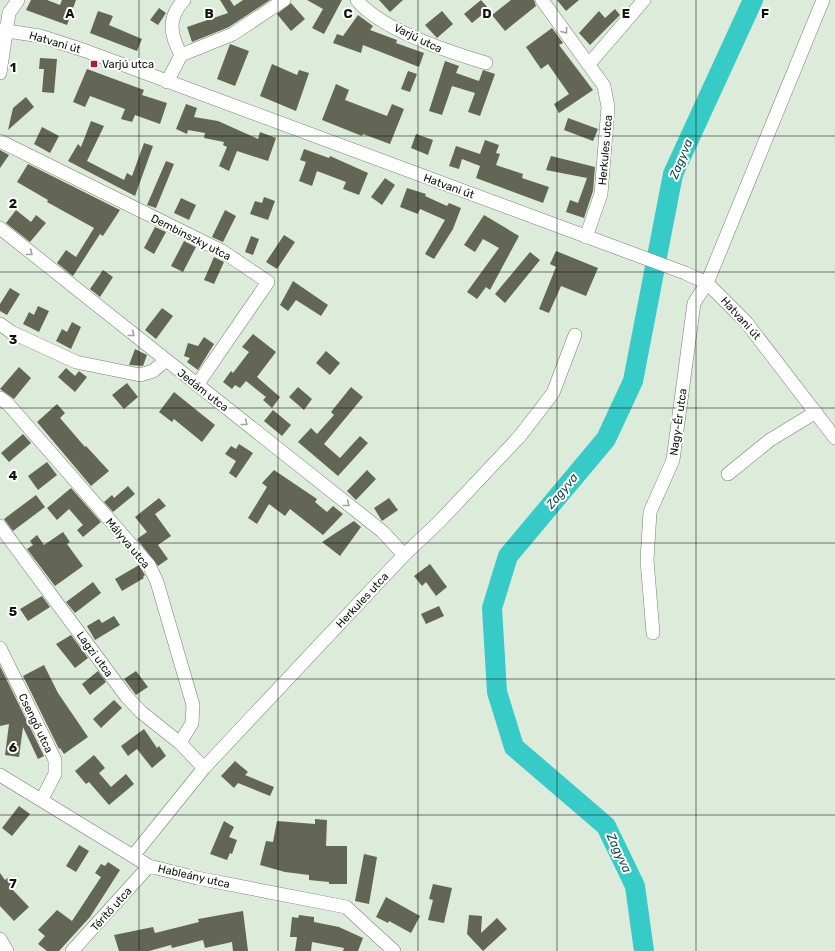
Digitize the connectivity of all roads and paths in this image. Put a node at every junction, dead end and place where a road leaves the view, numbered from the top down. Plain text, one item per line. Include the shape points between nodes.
1 (18, 0) edge
2 (184, 0) edge
3 (284, 0) edge
4 (357, 0) edge
5 (542, 0) edge
6 (644, 0) edge
7 (823, 0) edge
8 (2, 30) edge
9 (181, 55) junction
10 (486, 63) dead end
11 (589, 64) junction
12 (0, 73) edge
13 (167, 82) junction
14 (0, 141) edge
15 (0, 228) edge
16 (586, 237) junction
17 (708, 283) junction
18 (0, 324) edge
19 (575, 334) dead end
20 (165, 361) junction
21 (197, 385) junction
22 (0, 398) edge
23 (816, 412) junction
24 (835, 438) edge
25 (728, 474) dead end
26 (0, 526) edge
27 (404, 555) junction
28 (653, 634) dead end
29 (0, 648) edge
30 (180, 743) junction
31 (204, 768) junction
32 (0, 775) edge
33 (42, 799) junction
34 (133, 856) junction
35 (149, 866) junction
36 (72, 951) edge
37 (394, 951) edge

1 - 8 street
2 - 9 street via 176,9 172,24 172,38
3 - 9 street via 233,34
4 - 10 street, Varjú utca via 377,18 441,50
5 -> 11 street, Herkules utca
6 - 11 street
7 - 17 street, Nagy-Ér utca
8 - 12 street
8 - 13 street, Hatvani út via 40,36
9 - 13 street
11 - 16 street, Herkules utca via 604,86 608,107 601,194
13 - 16 street, Hatvani út
14 - 21 street, Dembinszky utca via 222,251 268,282
15 -> 20 street, Jedám utca
16 - 17 street, Hatvani út
17 - 23 street, Hatvani út via 751,328
17 - 28 street, Nagy-Ér utca via 694,303 673,460 650,512 647,560
18 - 20 street via 11,332 76,362 140,375 153,371
19 - 27 street, Herkules utca via 552,393 520,436 439,522
20 - 21 street, Jedám utca
21 -> 27 street, Jedám utca via 383,532
22 - 30 street, Mályva utca via 9,405 152,571 193,705 192,723
23 - 24 street, Hatvani út
23 - 25 street via 770,440
26 - 30 street, Lagzi utca via 126,696 141,712
27 - 31 street, Herkules utca
29 - 33 street, Csengő utca via 54,760 55,774
30 - 31 street, Lagzi utca
31 - 34 street, Herkules utca
32 - 33 street, Hableány utca
33 - 34 street, Hableány utca
34 - 35 street, Hableány utca
35 - 36 street, Térítő utca
35 - 37 street, Hableány utca via 346,907

